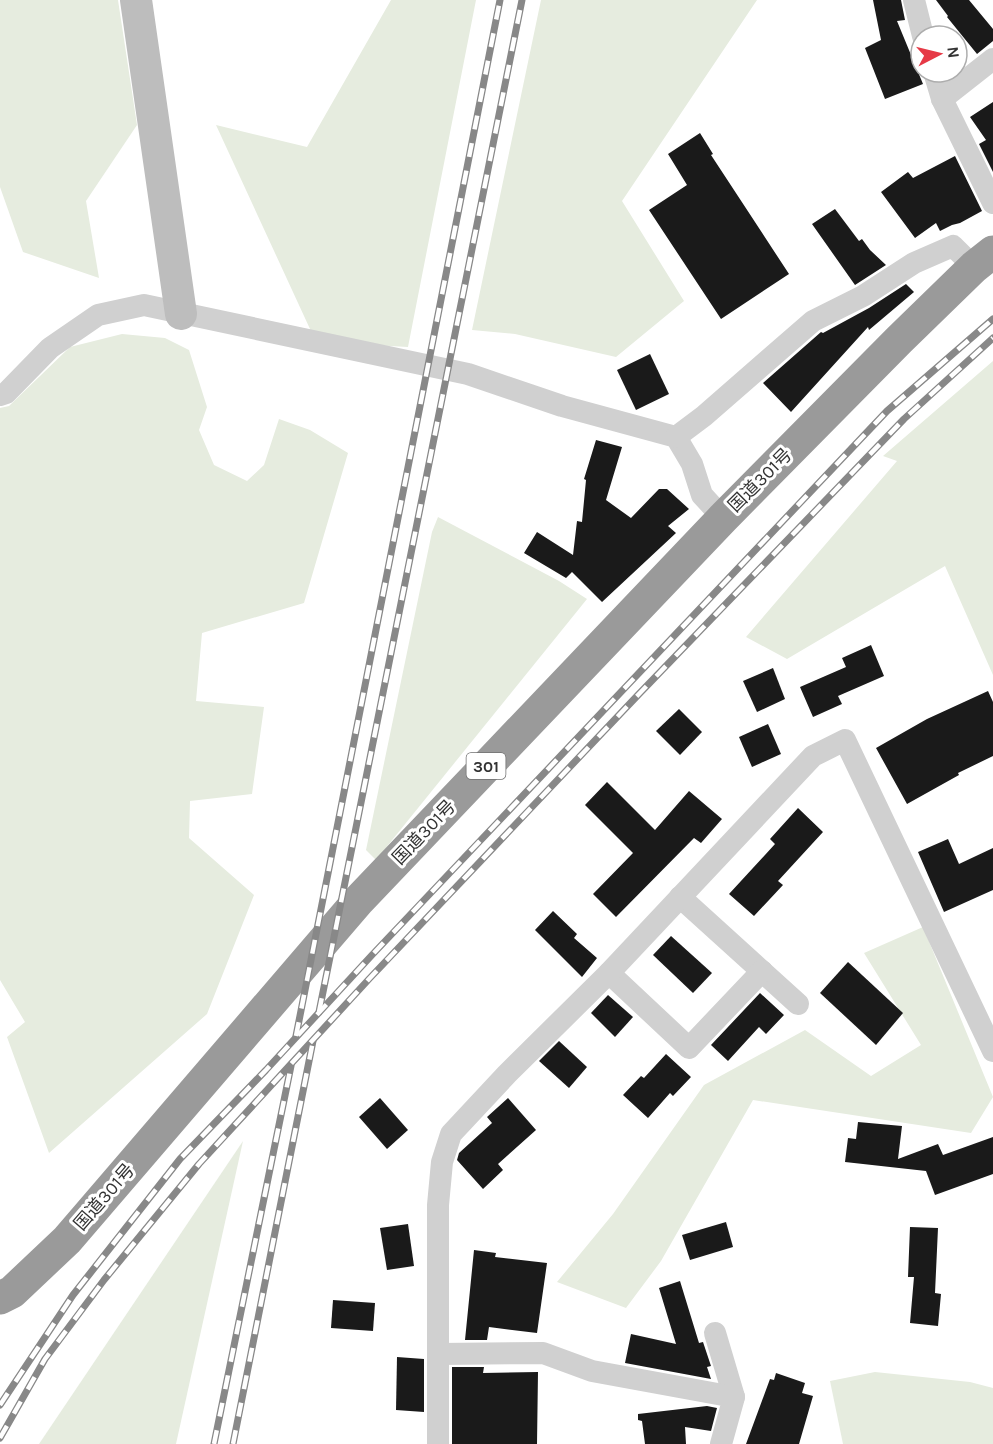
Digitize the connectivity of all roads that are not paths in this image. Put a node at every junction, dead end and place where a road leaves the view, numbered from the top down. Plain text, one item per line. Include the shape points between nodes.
1 (136, 0) edge
2 (914, 0) edge
3 (920, 24) edge
4 (993, 59) edge
5 (938, 84) edge
6 (942, 99) junction
7 (993, 203) edge
8 (983, 260) edge
9 (181, 314) junction
10 (0, 395) edge
11 (676, 436) junction
12 (723, 518) junction
13 (680, 897) junction
14 (762, 971) junction
15 (609, 973) junction
16 (798, 1004) dead end
17 (993, 1051) edge
18 (0, 1298) edge
19 (716, 1333) dead end
20 (439, 1354) junction
21 (734, 1397) junction
22 (438, 1444) edge
23 (721, 1444) edge

1 - 9 street
2 - 3 street
4 - 6 street
5 - 6 street
6 - 7 street
8 - 11 street via 953,246 914,263 864,296 813,321
8 - 12 highway, 国道301号 / 301 via 899,339
9 - 10 street via 144,305 98,315 50,348
9 - 11 street via 468,374 562,406
11 - 12 street via 692,464 702,495
12 - 18 highway, 国道301号 / 301 via 359,900 68,1240 12,1292
13 - 14 street
13 - 15 street
13 - 17 street via 813,756 845,740
14 - 15 street via 689,1048
14 - 16 street
15 - 20 street via 451,1134 442,1162 438,1204
19 - 21 street
20 - 21 street via 543,1353 592,1371
20 - 22 street
21 - 23 street

